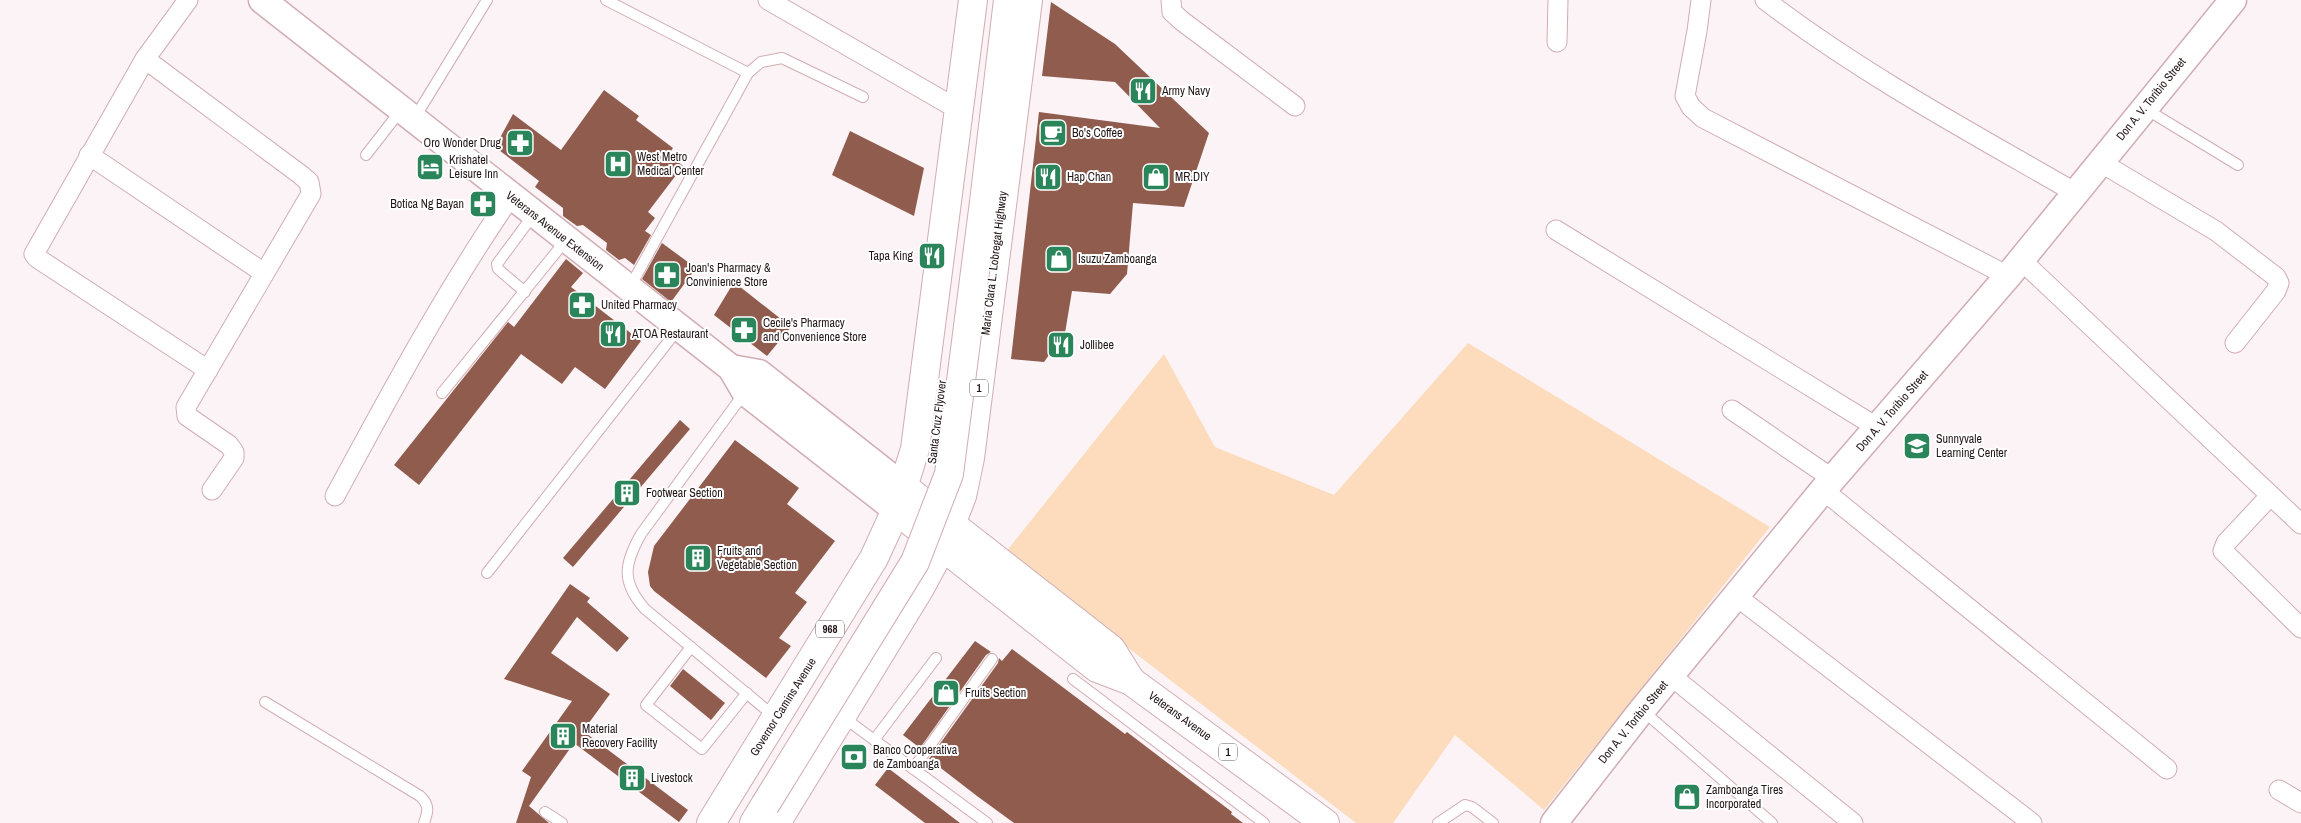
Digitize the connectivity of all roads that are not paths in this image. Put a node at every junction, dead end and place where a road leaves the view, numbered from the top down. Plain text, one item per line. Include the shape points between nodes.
1 (188, 0) edge
2 (262, 0) edge
3 (487, 0) edge
4 (606, 0) edge
5 (768, 0) edge
6 (973, 0) edge
7 (991, 0) edge
8 (1008, 0) edge
9 (1028, 0) edge
10 (1171, 0) edge
11 (1558, 0) edge
12 (1701, 0) edge
13 (1765, 0) edge
14 (2233, 0) edge
15 (1557, 42) dead end
16 (145, 59) junction
17 (748, 72) junction
18 (864, 97) dead end
19 (1294, 106) dead end
20 (2144, 108) junction
21 (959, 110) junction
22 (407, 115) junction
23 (366, 155) dead end
24 (89, 156) junction
25 (2100, 162) junction
26 (2238, 165) dead end
27 (2076, 193) junction
28 (512, 196) junction
29 (974, 201) junction
30 (534, 214) junction
31 (1556, 230) dead end
32 (567, 240) junction
33 (942, 243) junction
34 (996, 250) junction
35 (2014, 268) junction
36 (264, 273) junction
37 (629, 288) junction
38 (525, 292) junction
39 (680, 328) junction
40 (930, 333) junction
41 (984, 340) junction
42 (2235, 343) dead end
43 (208, 370) junction
44 (752, 382) junction
45 (442, 393) dead end
46 (1732, 410) dead end
47 (919, 423) junction
48 (1878, 428) junction
49 (974, 430) junction
50 (1828, 484) junction
51 (212, 490) dead end
52 (334, 496) dead end
53 (2270, 496) junction
54 (901, 499) junction
55 (2301, 524) edge
56 (947, 536) junction
57 (487, 573) dead end
58 (858, 584) junction
59 (1736, 596) junction
60 (905, 612) junction
61 (2301, 628) edge
62 (691, 647) junction
63 (936, 658) dead end
64 (992, 659) dead end
65 (809, 664) junction
66 (1670, 675) junction
67 (1072, 679) dead end
68 (746, 693) junction
69 (856, 693) junction
70 (265, 702) dead end
71 (1642, 710) junction
72 (841, 716) junction
73 (776, 718) junction
74 (874, 740) junction
75 (759, 745) junction
76 (2167, 768) dead end
77 (913, 769) junction
78 (806, 774) junction
79 (2279, 790) dead end
80 (2301, 803) edge
81 (761, 811) edge
82 (544, 812) dead end
83 (424, 823) edge
84 (562, 823) edge
85 (711, 823) edge
86 (733, 823) edge
87 (987, 823) edge
88 (1264, 823) edge
89 (1325, 823) edge
90 (1438, 823) edge
91 (1493, 823) edge
92 (1554, 823) edge
93 (1772, 823) edge
94 (1853, 823) edge
95 (2032, 823) edge

1 - 16 street
2 - 22 street, Veterans Avenue Extension
3 - 22 lane
4 - 17 lane
5 - 21 street
6 - 21 main road
7 - 29 main road, Santa Cruz Flyover
8 - 29 main road, Santa Cruz Flyover
9 - 34 main road, Maria Clara L. Lobregat Highway / 1
10 - 19 street via 1172,12 1182,21
11 - 15 street
12 - 35 street via 1685,96 1703,118
13 - 27 street via 1833,49
14 - 20 street, Don A. V. Toribio Street
16 - 24 street
16 - 36 street via 309,182 311,194
17 - 18 lane via 761,62 782,58
17 - 37 lane
20 - 25 street, Don A. V. Toribio Street
20 - 26 lane
21 - 33 main road
22 - 23 lane
22 - 28 street, Veterans Avenue Extension
24 - 36 street
24 - 43 street via 34,254
25 - 27 street, Don A. V. Toribio Street
25 - 42 street via 2216,231 2276,277 2279,283 2276,291
27 - 35 street, Don A. V. Toribio Street
28 - 30 street, Veterans Avenue Extension
28 - 52 street via 465,264
29 - 81 main road, Santa Cruz Flyover, bridge via 949,474 915,562
30 - 32 street, Veterans Avenue Extension
30 - 38 lane via 497,264 498,269
31 - 48 street
32 - 37 street, Veterans Avenue Extension
32 - 38 lane
33 - 34 main road
33 - 40 main road
34 - 41 main road, Maria Clara L. Lobregat Highway / 1
35 - 48 street, Don A. V. Toribio Street
35 - 53 street
36 - 43 street
37 - 39 street, Veterans Avenue Extension
38 - 45 lane
39 - 44 street, Veterans Avenue Extension
39 - 57 lane
40 - 41 main road
40 - 47 main road
41 - 49 main road, Maria Clara L. Lobregat Highway / 1
43 - 51 street via 185,412 234,452 234,458
44 - 54 street, Veterans Avenue Extension
44 - 62 lane via 641,534 627,571 635,598
46 - 50 street
47 - 49 main road
47 - 54 main road
48 - 50 street, Don A. V. Toribio Street
49 - 56 main road, Maria Clara L. Lobregat Highway / 1 via 967,479
50 - 59 street, Don A. V. Toribio Street
50 - 76 street
53 - 55 street
53 - 61 street via 2226,542 2223,551
54 - 56 main road, 1
54 - 58 main road, Governor Camins Avenue / 968 via 874,558
56 - 60 main road
56 - 89 main road, Veterans Avenue / 1 via 1097,668 1131,681
58 - 60 main road
58 - 65 main road, Governor Camins Avenue / 968
59 - 66 street, Don A. V. Toribio Street
59 - 95 street
60 - 69 main road
62 - 68 lane
62 - 68 lane via 646,705 702,750
63 - 74 lane
64 - 77 lane
65 - 69 main road
65 - 73 main road, Governor Camins Avenue / 968
66 - 71 street, Don A. V. Toribio Street
66 - 94 street
67 - 88 lane
68 - 73 lane
69 - 72 main road
70 - 83 lane via 420,796 428,810
71 - 92 street, Don A. V. Toribio Street
71 - 93 lane
72 - 74 lane
72 - 78 main road
73 - 75 main road, Governor Camins Avenue / 968
74 - 77 lane
75 - 78 main road
75 - 85 main road, Governor Camins Avenue / 968
77 - 87 lane
78 - 81 main road
79 - 80 street
81 - 86 main road, Santa Cruz Flyover
82 - 84 lane
90 - 91 lane via 1465,806 1472,807

